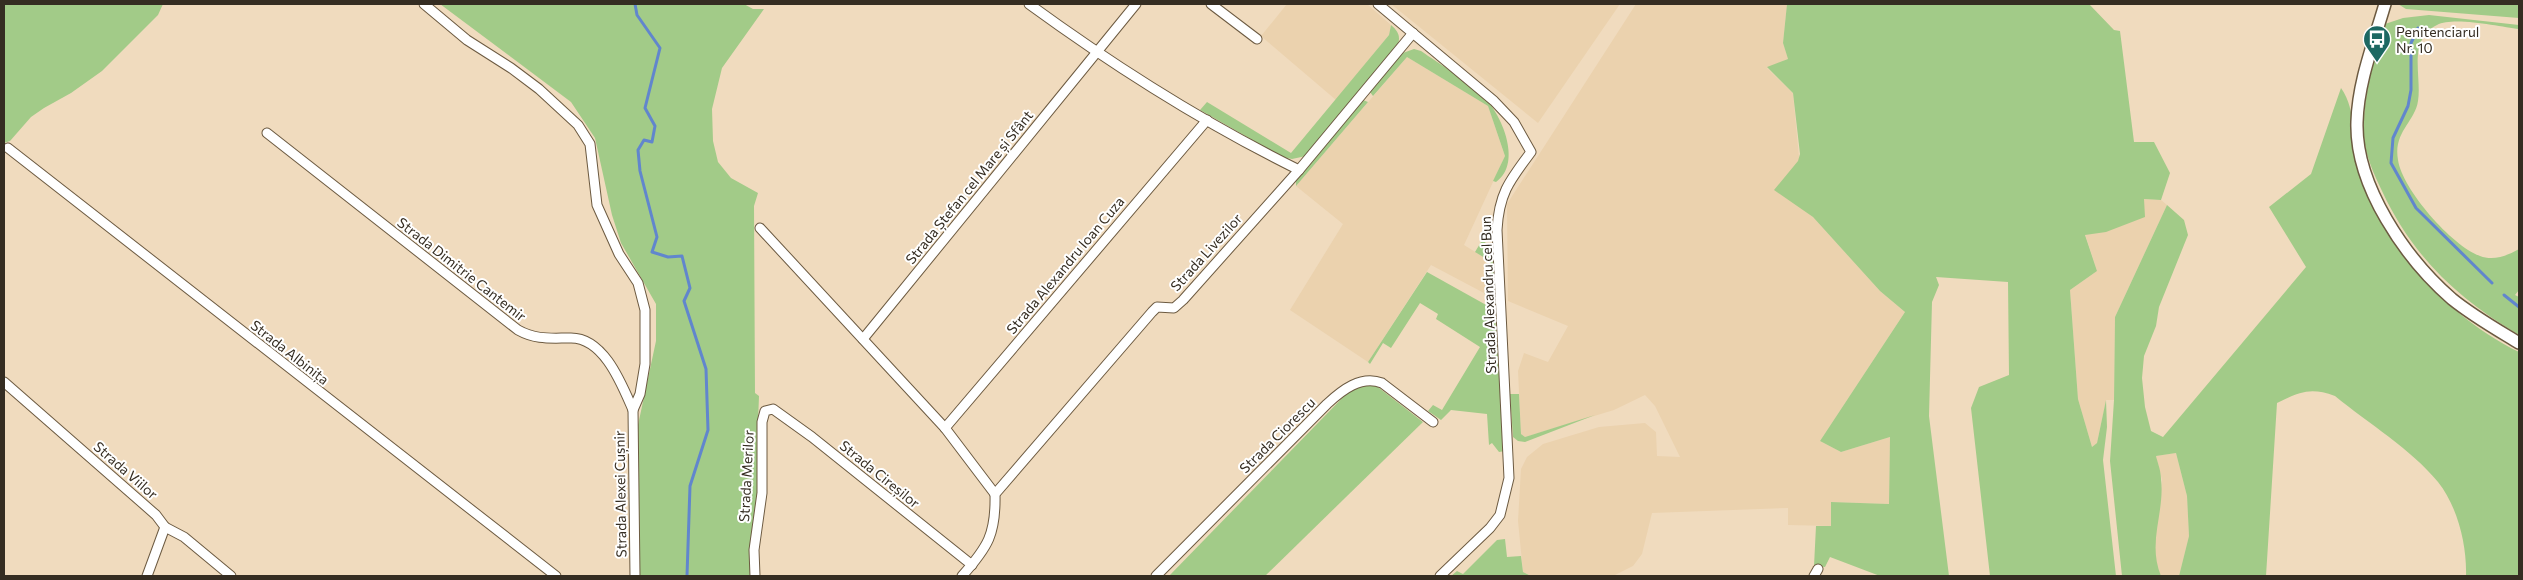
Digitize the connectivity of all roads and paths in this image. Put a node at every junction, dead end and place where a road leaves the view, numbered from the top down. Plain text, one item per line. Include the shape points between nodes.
1 (424, 4) edge
2 (1029, 4) edge
3 (1136, 4) edge
4 (1211, 4) edge
5 (1378, 4) edge
6 (2385, 4) edge
7 (1413, 34) junction
8 (1257, 39) dead end
9 (1096, 53) junction
10 (1207, 120) junction
11 (267, 133) dead end
12 (8, 148) dead end
13 (1299, 170) junction
14 (760, 228) dead end
15 (863, 339) junction
16 (2519, 343) edge
17 (4, 382) edge
18 (769, 409) joint
19 (633, 410) junction
20 (1433, 422) dead end
21 (945, 428) junction
22 (995, 494) junction
23 (165, 528) junction
24 (972, 565) junction
25 (147, 576) edge
26 (231, 576) edge
27 (556, 576) edge
28 (636, 576) edge
29 (755, 576) edge
30 (962, 576) edge
31 (1156, 576) edge
32 (1440, 576) edge

1 - 19 street via 467,40 538,89 578,125 590,144 597,205 619,254 638,283 644,310 645,364 640,394
2 - 9 street
3 - 9 street, Strada Ștefan cel Mare și Sfânt
4 - 8 street
5 - 7 street, Strada Alexandru cel Bun
6 - 16 street via 2365,72 2357,122 2358,143 2371,188 2390,224 2416,261 2474,315
7 - 13 street, Strada Livezilor
7 - 32 street, Strada Alexandru cel Bun via 1514,122 1531,152 1504,192 1498,212 1509,451 1505,498 1500,515 1490,528
9 - 10 street
9 - 15 street, Strada Ștefan cel Mare și Sfânt
10 - 13 street
10 - 21 street, Strada Alexandru Ioan Cuza
11 - 19 street, Strada Dimitrie Cantemir via 518,330 540,339 576,338 597,348 619,378
12 - 27 street, Strada Albinița
13 - 22 street, Strada Livezilor via 1174,308 1157,307 1152,312
14 - 15 street
15 - 21 street
17 - 23 street, Strada Viilor via 156,515
18 - 24 street, Strada Cireșilor via 812,437
18 - 29 street, Strada Merilor via 762,422
19 - 28 street, Strada Alexei Cușnir
20 - 31 street, Strada Ciorescu via 1382,383 1374,380 1349,385
21 - 22 street
22 - 24 street via 994,529
23 - 25 street
23 - 26 street, Strada Viilor via 184,537
24 - 30 street

